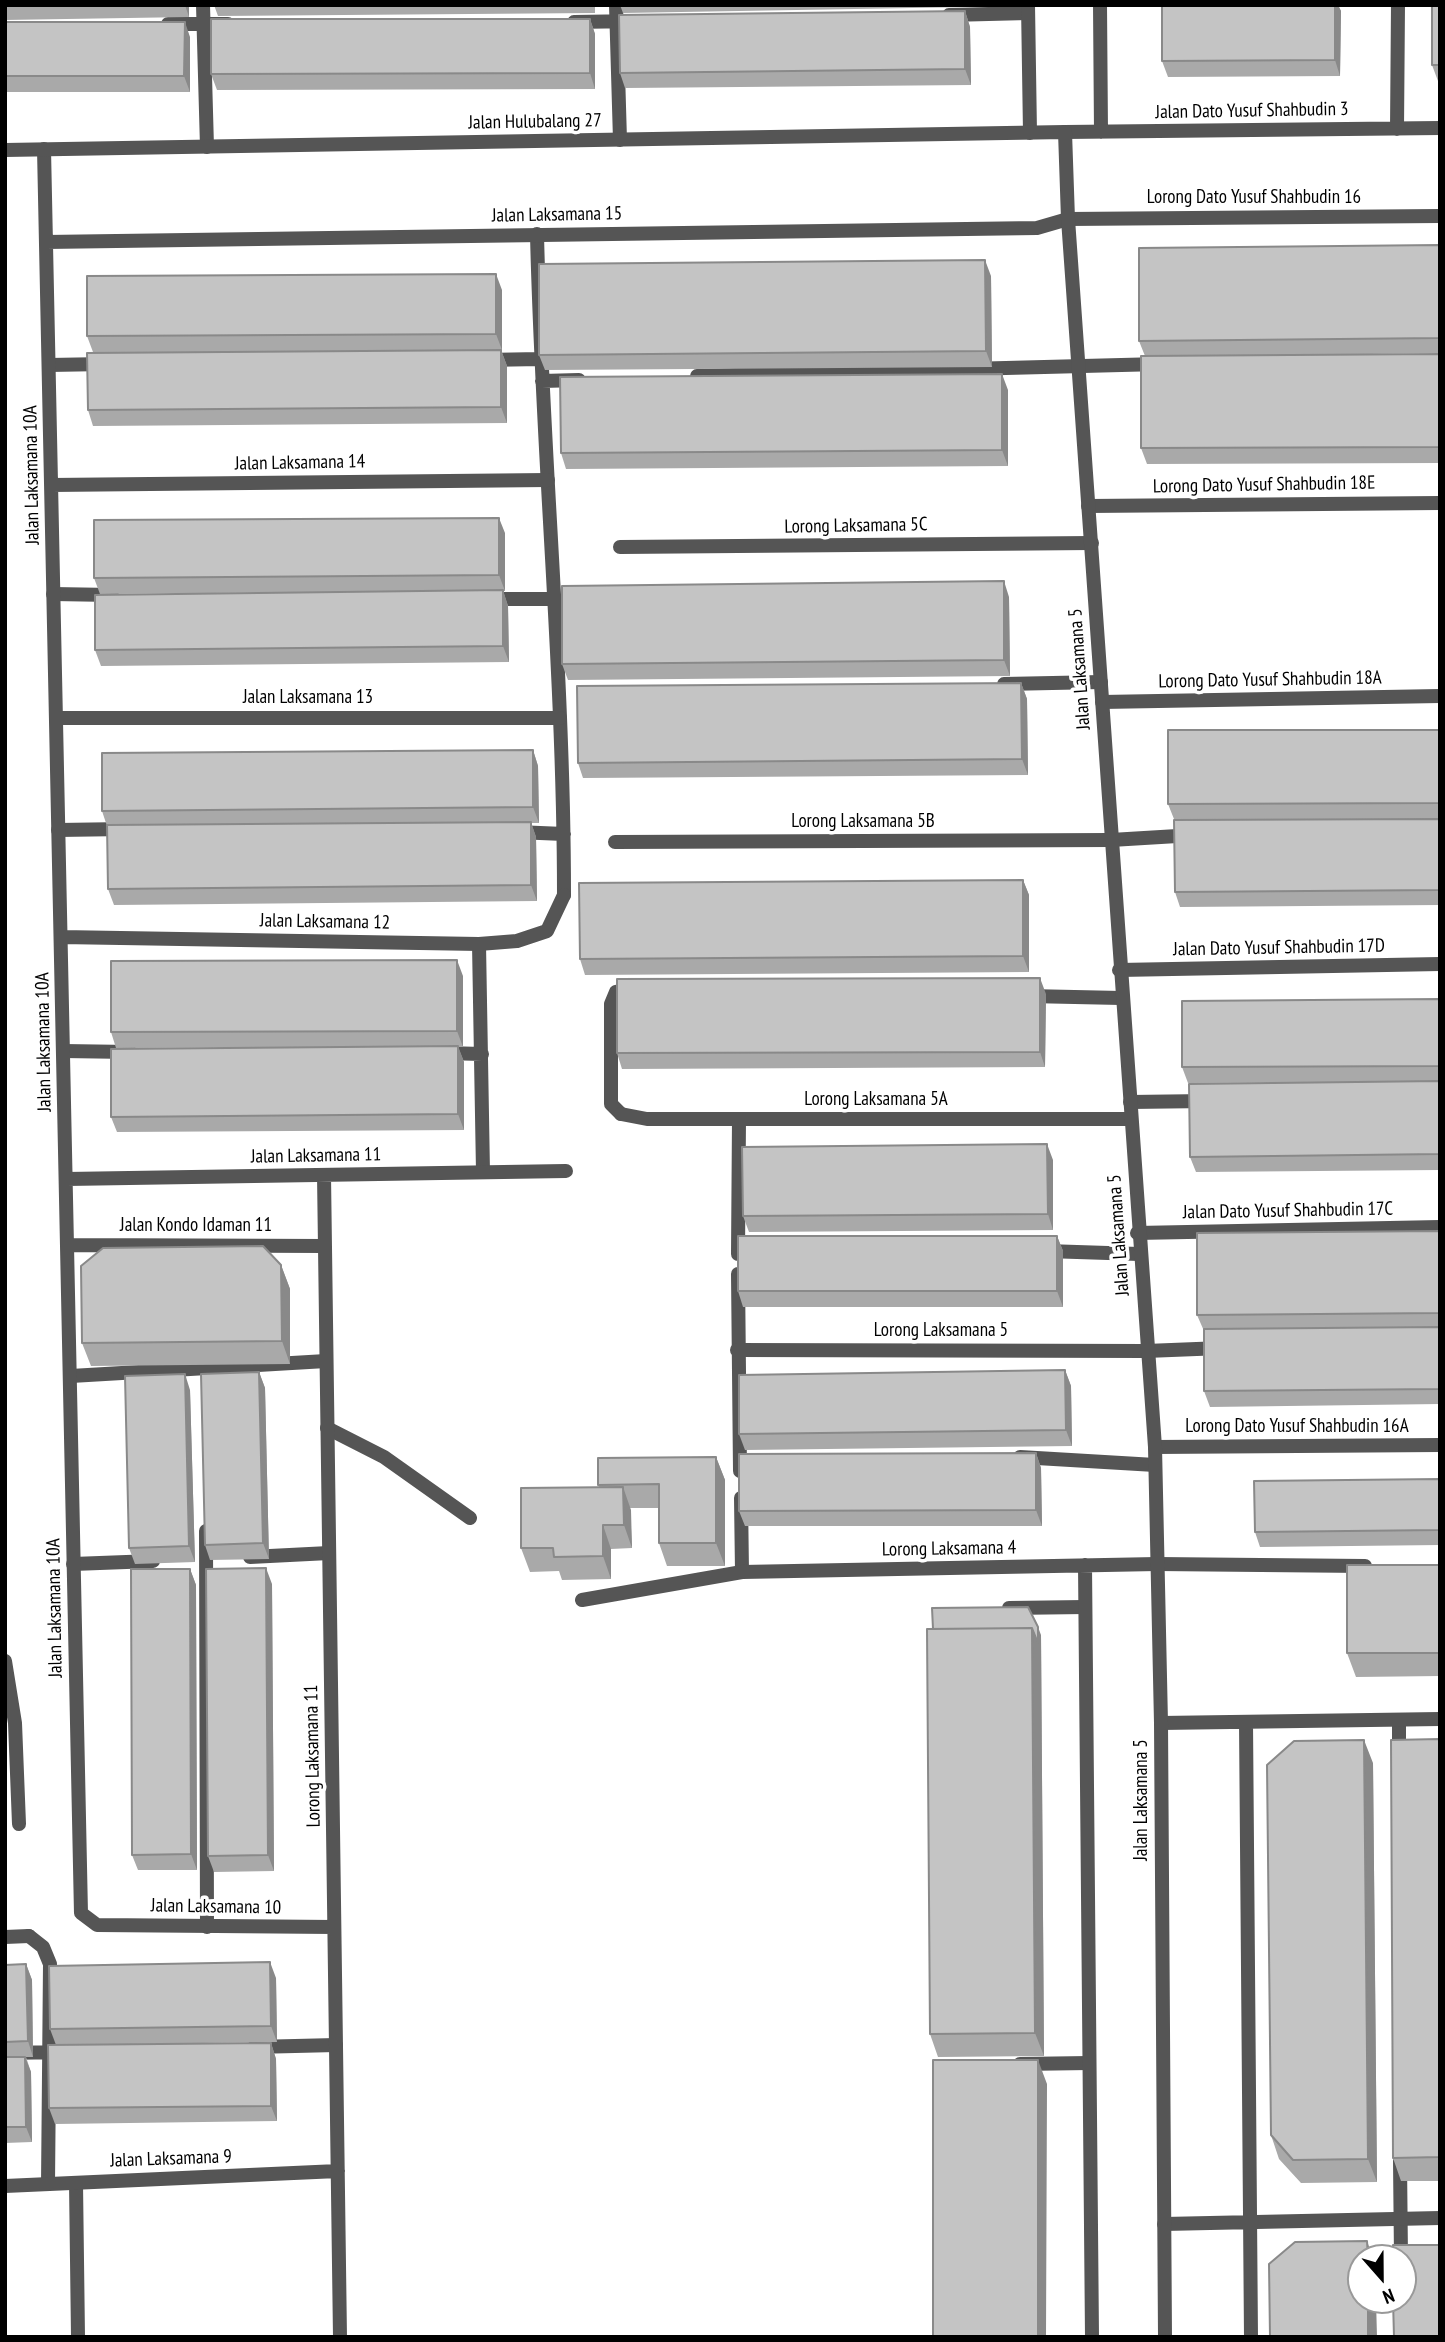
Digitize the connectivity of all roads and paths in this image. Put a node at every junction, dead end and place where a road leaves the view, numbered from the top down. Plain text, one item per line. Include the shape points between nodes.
1 (203, 5) edge
2 (616, 5) edge
3 (1100, 5) edge
4 (1398, 5) edge
5 (1028, 9) edge
6 (931, 16) edge
7 (657, 21) edge
8 (564, 22) edge
9 (617, 22) junction
10 (151, 24) edge
11 (204, 24) junction
12 (244, 24) edge
13 (1440, 128) edge
14 (1397, 129) junction
15 (1030, 132) junction
16 (1065, 132) junction
17 (1101, 132) junction
18 (620, 140) junction
19 (207, 147) junction
20 (44, 149) junction
21 (5, 150) edge
22 (1440, 216) edge
23 (1068, 219) junction
24 (537, 234) junction
25 (46, 242) junction
26 (540, 359) junction
27 (472, 360) edge
28 (117, 364) edge
29 (1176, 364) edge
30 (49, 365) junction
31 (1078, 366) junction
32 (679, 377) edge
33 (597, 379) edge
34 (542, 381) junction
35 (548, 480) junction
36 (51, 485) junction
37 (1440, 503) edge
38 (1088, 506) junction
39 (1092, 543) junction
40 (620, 547) dead end
41 (54, 594) junction
42 (123, 595) edge
43 (471, 598) edge
44 (554, 599) junction
45 (1101, 682) junction
46 (989, 684) edge
47 (1440, 696) edge
48 (1102, 702) junction
49 (56, 718) junction
50 (561, 718) junction
51 (141, 829) edge
52 (58, 830) junction
53 (495, 831) edge
54 (564, 834) junction
55 (1214, 834) edge
56 (1111, 840) junction
57 (615, 842) dead end
58 (61, 937) junction
59 (479, 944) junction
60 (1440, 964) edge
61 (1119, 970) junction
62 (645, 989) edge
63 (1016, 996) edge
64 (1121, 999) junction
65 (63, 1051) junction
66 (147, 1052) edge
67 (426, 1053) edge
68 (482, 1054) junction
69 (1219, 1100) edge
70 (1130, 1102) junction
71 (739, 1119) junction
72 (1131, 1119) junction
73 (566, 1171) dead end
74 (483, 1172) junction
75 (324, 1175) junction
76 (67, 1179) junction
77 (1440, 1227) edge
78 (1137, 1233) junction
79 (68, 1245) junction
80 (325, 1246) junction
81 (1025, 1251) edge
82 (1139, 1254) junction
83 (1240, 1347) edge
84 (737, 1350) junction
85 (1146, 1351) junction
86 (326, 1361) junction
87 (71, 1376) junction
88 (327, 1429) junction
89 (1440, 1445) edge
90 (1154, 1447) junction
91 (998, 1456) edge
92 (1155, 1465) junction
93 (206, 1518) edge
94 (470, 1518) dead end
95 (330, 1553) junction
96 (213, 1559) junction
97 (166, 1561) edge
98 (73, 1563) junction
99 (1157, 1564) junction
100 (1085, 1565) junction
101 (1386, 1566) edge
102 (742, 1572) junction
103 (582, 1600) dead end
104 (1085, 1607) junction
105 (993, 1608) edge
106 (5, 1661) edge
107 (1440, 1719) edge
108 (1399, 1720) junction
109 (1246, 1722) junction
110 (1161, 1723) junction
111 (1399, 1775) edge
112 (19, 1824) dead end
113 (97, 1925) joint
114 (207, 1927) junction
115 (334, 1927) junction
116 (5, 1937) edge
117 (336, 2045) junction
118 (240, 2047) edge
119 (48, 2052) junction
120 (75, 2052) edge
121 (5, 2053) edge
122 (1089, 2063) junction
123 (1006, 2064) edge
124 (1400, 2150) edge
125 (338, 2171) junction
126 (76, 2183) junction
127 (48, 2184) junction
128 (5, 2186) edge
129 (1440, 2218) edge
130 (1400, 2219) junction
131 (1250, 2222) junction
132 (1164, 2224) junction
133 (1401, 2244) edge
134 (78, 2337) edge
135 (340, 2337) edge
136 (1092, 2337) edge
137 (1165, 2337) edge
138 (1251, 2337) edge

1 - 11 street
2 - 9 street
3 - 17 street
4 - 14 street
5 - 6 street
5 - 15 street
7 - 9 street
8 - 9 street
9 - 18 street
10 - 11 street
11 - 12 street
11 - 19 street
13 - 14 street, Jalan Dato Yusuf Shahbudin 3
14 - 17 street, Jalan Dato Yusuf Shahbudin 3
15 - 16 street, Jalan Hulubalang 27
15 - 18 street, Jalan Hulubalang 27
16 - 17 street, Jalan Dato Yusuf Shahbudin 3
16 - 23 street, Jalan Laksamana 5
18 - 19 street, Jalan Hulubalang 27
19 - 20 street, Jalan Hulubalang 27
20 - 21 street, Jalan Hulubalang 27
20 - 25 street, Jalan Laksamana 10A
22 - 23 street, Lorong Dato Yusuf Shahbudin 16
23 - 24 street, Jalan Laksamana 15 via 1037,228
23 - 31 street, Jalan Laksamana 5
24 - 25 street, Jalan Laksamana 15
24 - 26 street
25 - 30 street, Jalan Laksamana 10A
26 - 27 street
26 - 34 street
28 - 30 street
29 - 31 street
30 - 36 street, Jalan Laksamana 10A
31 - 32 street
31 - 38 street, Jalan Laksamana 5
33 - 34 street
34 - 35 street
35 - 36 street, Jalan Laksamana 14
35 - 44 street
36 - 41 street, Jalan Laksamana 10A
37 - 38 street, Lorong Dato Yusuf Shahbudin 18E
38 - 39 street, Jalan Laksamana 5
39 - 40 street, Lorong Laksamana 5C
39 - 45 street, Jalan Laksamana 5
41 - 42 street
41 - 49 street, Jalan Laksamana 10A
43 - 44 street
44 - 50 street via 568,687
45 - 46 street
45 - 48 street, Jalan Laksamana 5
47 - 48 street, Lorong Dato Yusuf Shahbudin 18A
48 - 56 street, Jalan Laksamana 5
49 - 50 street, Jalan Laksamana 13
49 - 52 street, Jalan Laksamana 10A
50 - 54 street
51 - 52 street
52 - 58 street, Jalan Laksamana 10A
53 - 54 street
54 - 59 street, Jalan Laksamana 12 via 564,895 547,931 517,941
55 - 56 street, Lorong Laksamana 5B
56 - 57 street, Lorong Laksamana 5B
56 - 61 street, Jalan Laksamana 5
58 - 59 street, Jalan Laksamana 12
58 - 65 street, Jalan Laksamana 10A
59 - 68 street
60 - 61 street, Jalan Dato Yusuf Shahbudin 17D
61 - 64 street, Jalan Laksamana 5
62 - 71 street, Lorong Laksamana 5A via 616,992 611,1004 611,1104 621,1114 647,1119
63 - 64 street
64 - 70 street, Jalan Laksamana 5
65 - 66 street
65 - 76 street, Jalan Laksamana 10A
67 - 68 street
68 - 74 street
69 - 70 street
70 - 72 street, Jalan Laksamana 5
71 - 72 street, Lorong Laksamana 5A
71 - 84 street via 746,1244
72 - 78 street, Jalan Laksamana 5
73 - 74 street, Jalan Laksamana 11
74 - 75 street, Jalan Laksamana 11
75 - 76 street, Jalan Laksamana 11
75 - 80 street, Lorong Laksamana 11
76 - 79 street, Jalan Laksamana 10A
77 - 78 street, Jalan Dato Yusuf Shahbudin 17C
78 - 82 street, Jalan Laksamana 5
79 - 80 street, Jalan Kondo Idaman 11
79 - 87 street, Jalan Laksamana 10A
80 - 86 street, Lorong Laksamana 11
81 - 82 street
82 - 85 street, Jalan Laksamana 5
83 - 85 street, Lorong Laksamana 5
84 - 85 street, Lorong Laksamana 5
84 - 102 street via 747,1455
85 - 90 street, Jalan Laksamana 5
86 - 87 street via 206,1375
86 - 88 street, Lorong Laksamana 11
87 - 98 street, Jalan Laksamana 10A
88 - 94 street via 384,1457
88 - 95 street, Lorong Laksamana 11
89 - 90 street, Lorong Dato Yusuf Shahbudin 16A
90 - 92 street, Jalan Laksamana 5
91 - 92 street
92 - 99 street, Jalan Laksamana 5
93 - 96 street
95 - 96 street
95 - 115 street, Lorong Laksamana 11
96 - 114 street
97 - 98 street
98 - 113 street, Jalan Laksamana 10A via 81,1913
99 - 100 street, Lorong Laksamana 4
99 - 101 street, Lorong Laksamana 4
99 - 110 street, Jalan Laksamana 5
100 - 102 street, Lorong Laksamana 4
100 - 104 street
102 - 103 street, Lorong Laksamana 4
104 - 105 street
104 - 122 street
106 - 112 street via 15,1723
107 - 108 street
108 - 109 street
108 - 111 street
109 - 110 street
109 - 131 street
110 - 132 street, Jalan Laksamana 5
113 - 114 street, Jalan Laksamana 10
114 - 115 street, Jalan Laksamana 10
115 - 117 street, Lorong Laksamana 11
116 - 119 street via 29,1936 43,1947 50,1964
117 - 118 street
117 - 125 street, Lorong Laksamana 11
119 - 120 street
119 - 121 street
119 - 127 street
122 - 123 street
122 - 136 street
124 - 130 street
125 - 126 street, Jalan Laksamana 9
125 - 135 street, Lorong Laksamana 11
126 - 127 street, Jalan Laksamana 9
126 - 134 street
127 - 128 street, Jalan Laksamana 9
129 - 130 street
130 - 131 street
130 - 133 street
131 - 132 street
131 - 138 street
132 - 137 street, Jalan Laksamana 5

